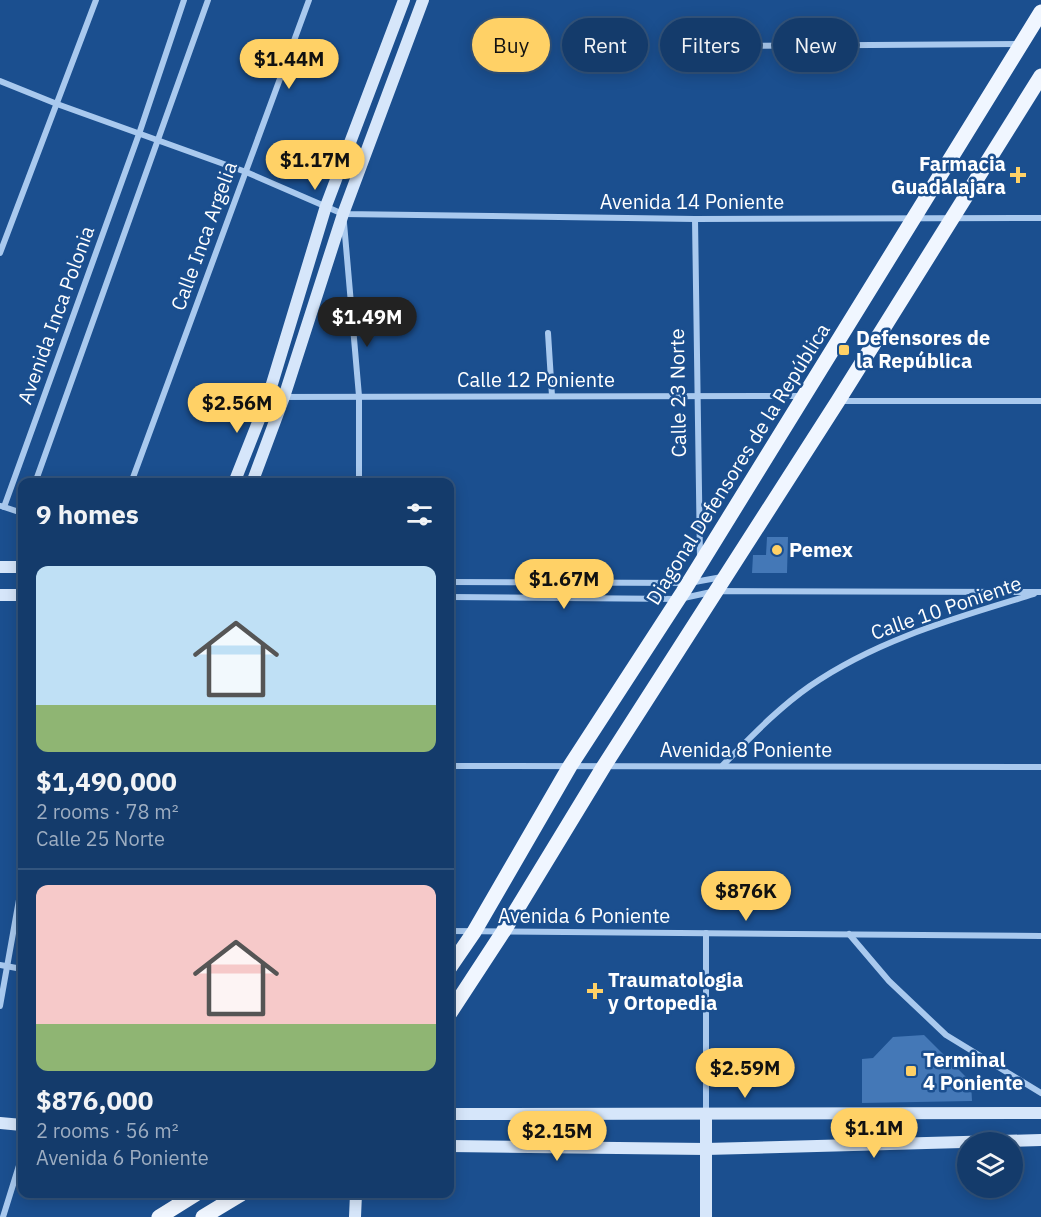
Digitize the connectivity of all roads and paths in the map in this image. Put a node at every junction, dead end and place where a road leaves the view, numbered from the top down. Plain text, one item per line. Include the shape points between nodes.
1 (96, 0) edge
2 (184, 0) edge
3 (208, 0) edge
4 (309, 0) edge
5 (404, 0) edge
6 (423, 0) edge
7 (1041, 12) edge
8 (1023, 44) junction
9 (761, 46) edge
10 (1041, 76) edge
11 (0, 81) edge
12 (57, 104) junction
13 (139, 134) junction
14 (159, 141) junction
15 (246, 172) junction
16 (326, 207) junction
17 (343, 214) junction
18 (915, 218) junction
19 (952, 218) junction
20 (1041, 218) edge
21 (695, 219) junction
22 (0, 253) edge
23 (548, 333) dead end
24 (268, 396) junction
25 (359, 396) junction
26 (552, 396) junction
27 (697, 396) junction
28 (805, 396) junction
29 (284, 397) junction
30 (838, 401) junction
31 (1041, 401) edge
32 (37, 478) edge
33 (132, 478) edge
34 (236, 478) edge
35 (254, 478) edge
36 (359, 478) edge
37 (2, 506) edge
38 (18, 512) edge
39 (700, 565) junction
40 (0, 567) edge
41 (18, 567) edge
42 (725, 577) junction
43 (454, 582) edge
44 (689, 583) junction
45 (716, 591) junction
46 (1041, 592) edge
47 (0, 594) edge
48 (18, 595) edge
49 (454, 597) edge
50 (679, 599) junction
51 (454, 765) edge
52 (570, 766) junction
53 (604, 766) junction
54 (722, 766) junction
55 (1041, 767) edge
56 (18, 901) edge
57 (454, 932) edge
58 (474, 932) junction
59 (504, 932) junction
60 (706, 933) junction
61 (849, 934) junction
62 (1041, 936) edge
63 (454, 961) edge
64 (4, 966) edge
65 (0, 1006) edge
66 (454, 1006) edge
67 (1041, 1092) edge
68 (1041, 1113) edge
69 (454, 1114) edge
70 (706, 1114) junction
71 (0, 1123) edge
72 (18, 1125) edge
73 (1041, 1140) edge
74 (454, 1146) edge
75 (706, 1149) junction
76 (18, 1169) edge
77 (190, 1198) edge
78 (234, 1198) edge
79 (356, 1198) edge
80 (3, 1217) edge
81 (159, 1217) edge
82 (203, 1217) edge
83 (356, 1217) edge
84 (706, 1217) edge

1 - 12 street
2 - 13 street, Avenida Inca Polonia
3 - 14 street, Avenida Inca Polonia
4 - 15 street, Calle Inca Argelia
5 - 16 main road
6 - 17 main road
7 - 8 main road, Diagonal Defensores de la República
8 - 9 street
8 - 18 main road, Diagonal Defensores de la República
10 - 19 main road
11 - 12 street
12 - 13 street
12 - 22 street
13 - 14 street
13 - 37 street, Avenida Inca Polonia
14 - 15 street
14 - 32 street, Avenida Inca Polonia
15 - 16 street
15 - 33 street, Calle Inca Argelia
16 - 17 street
16 - 24 main road
17 - 21 street, Avenida 14 Poniente
17 - 25 street
17 - 29 main road
18 - 19 street, Avenida 14 Poniente
18 - 21 street, Avenida 14 Poniente
18 - 28 main road, Diagonal Defensores de la República
19 - 20 street, Avenida 14 Poniente
19 - 30 main road
21 - 27 street, Calle 23 Norte
23 - 26 street
24 - 29 street, Calle 12 Poniente
24 - 34 main road
25 - 26 street, Calle 12 Poniente
25 - 29 street, Calle 12 Poniente
25 - 36 street
26 - 27 street, Calle 12 Poniente
27 - 28 street, Calle 12 Poniente
27 - 39 street, Calle 23 Norte
28 - 39 main road, Diagonal Defensores de la República
29 - 35 main road
30 - 31 street
30 - 42 main road
37 - 38 street
39 - 44 main road, Diagonal Defensores de la República
40 - 41 main road
42 - 44 street
42 - 45 main road
43 - 44 street
44 - 50 main road, Diagonal Defensores de la República
45 - 46 street
45 - 50 street
45 - 53 main road
46 - 54 street, Calle 10 Poniente via 933,625 858,658 810,686
47 - 48 main road
49 - 50 street
50 - 52 main road, Diagonal Defensores de la República
51 - 52 street, Avenida 8 Poniente
52 - 53 street, Avenida 8 Poniente
52 - 58 main road, Diagonal Defensores de la República
53 - 54 street, Avenida 8 Poniente
53 - 59 main road
54 - 55 street, Avenida 8 Poniente
56 - 64 street
57 - 58 street, Avenida 6 Poniente
58 - 59 street, Avenida 6 Poniente
58 - 63 main road, Diagonal Defensores de la República
59 - 60 street, Avenida 6 Poniente
59 - 66 main road
60 - 61 street, Avenida 6 Poniente
60 - 70 street
61 - 62 street, Avenida 6 Poniente
61 - 67 street via 889,981 946,1035
64 - 65 street
68 - 70 main road
69 - 70 main road
70 - 75 main road
71 - 72 main road
73 - 75 main road
74 - 75 main road
75 - 84 main road
76 - 80 street
77 - 81 main road
78 - 82 main road
79 - 83 main road

